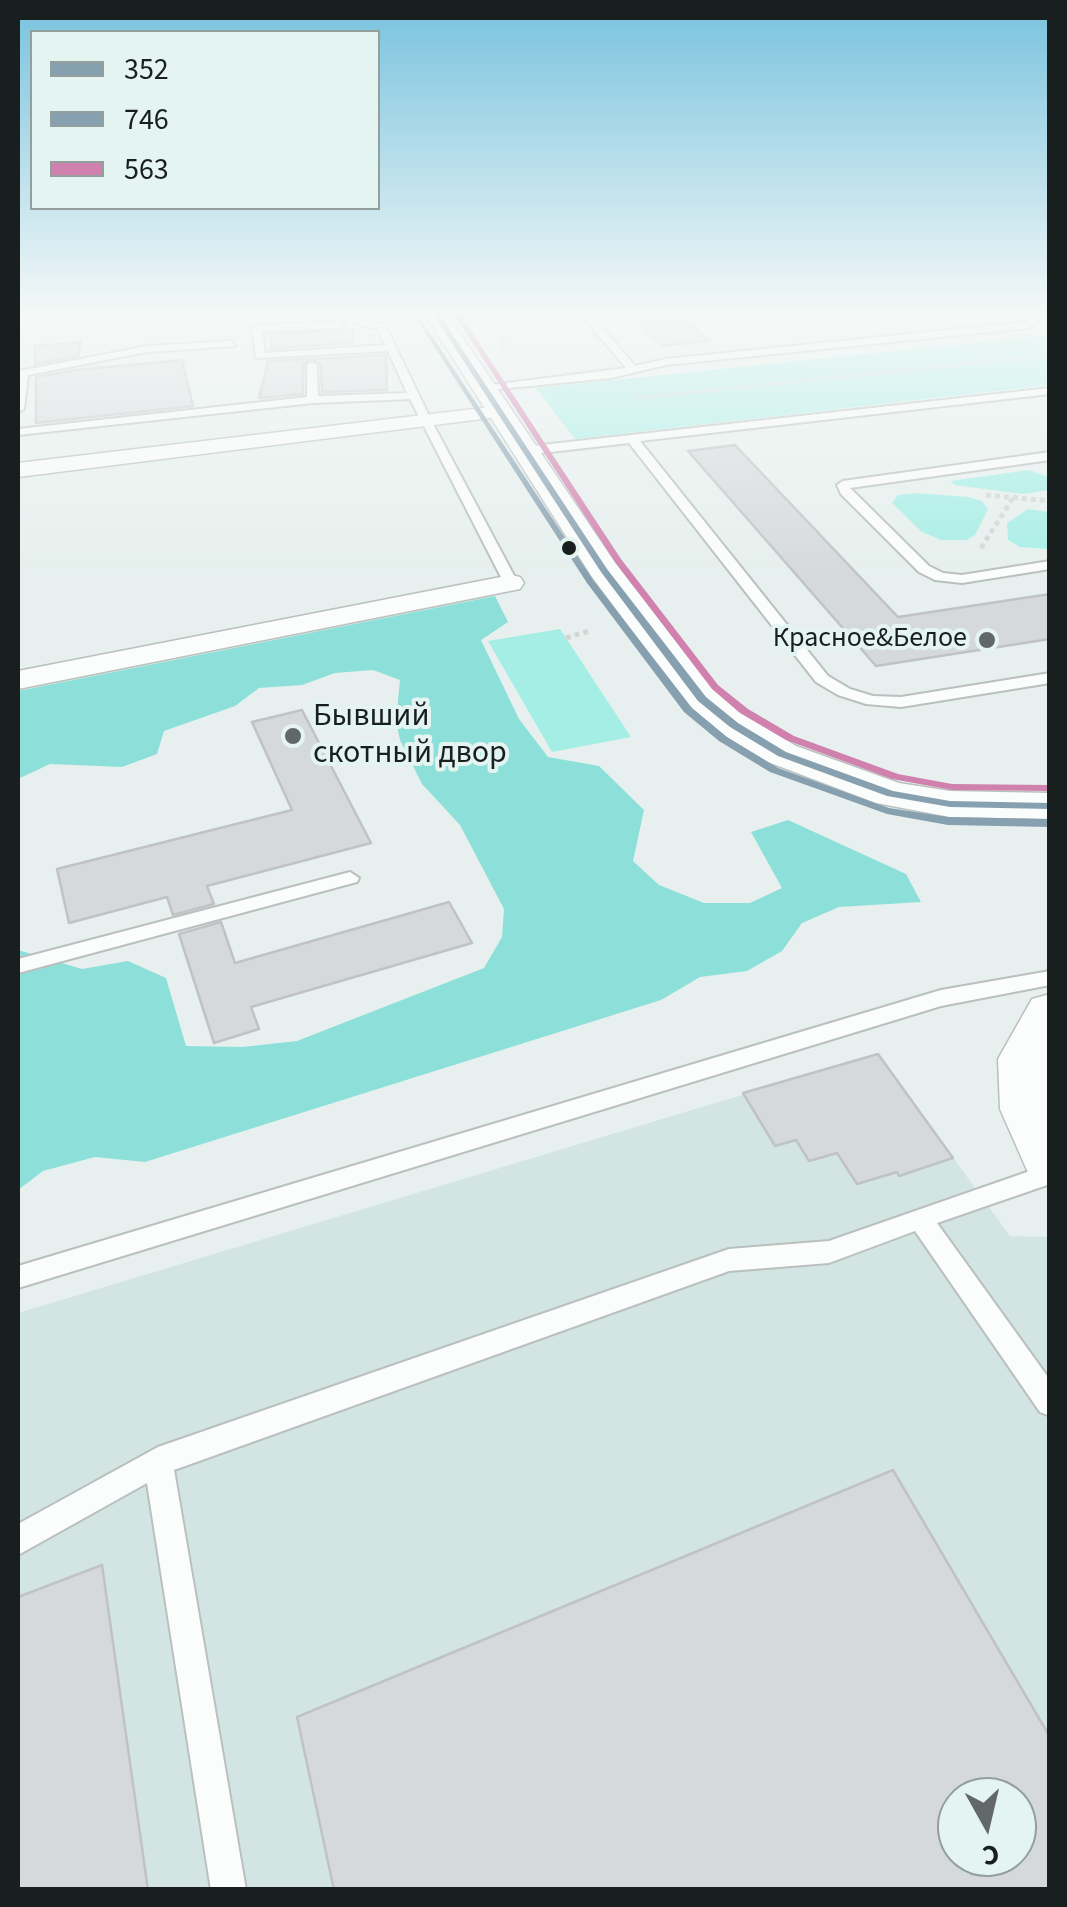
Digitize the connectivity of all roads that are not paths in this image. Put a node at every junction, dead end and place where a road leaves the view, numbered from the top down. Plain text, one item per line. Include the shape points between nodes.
1 (314, 400) edge
2 (416, 400) edge
3 (491, 400) joint
4 (978, 400) edge
5 (426, 420) junction
6 (18, 432) edge
7 (631, 438) junction
8 (524, 450) junction
9 (1050, 456) edge
10 (18, 470) edge
11 (1050, 564) edge
12 (511, 583) joint
13 (1050, 678) edge
14 (18, 680) edge
15 (1050, 806) edge
16 (350, 878) dead end
17 (18, 966) edge
18 (1050, 978) edge
19 (1050, 1012) edge
20 (1050, 1161) edge
21 (1050, 1174) edge
22 (920, 1219) junction
23 (18, 1277) edge
24 (1050, 1403) edge
25 (158, 1461) junction
26 (18, 1540) edge
27 (229, 1890) edge

1 - 6 lane
2 - 5 lane
3 - 5 street
3 - 8 street
4 - 7 lane
5 - 10 street
5 - 12 lane
7 - 8 lane
7 - 13 lane via 822,679 844,692 901,702
8 - 15 street via 604,570 702,698 734,725 782,754 891,794 950,804
9 - 11 lane via 844,485 924,569 940,577
12 - 14 street
16 - 17 lane
18 - 23 lane via 941,998
19 - 20 street via 1024,1059 1027,1109
21 - 22 lane
22 - 24 lane
22 - 25 lane via 829,1252 730,1260
25 - 26 lane
25 - 27 lane

